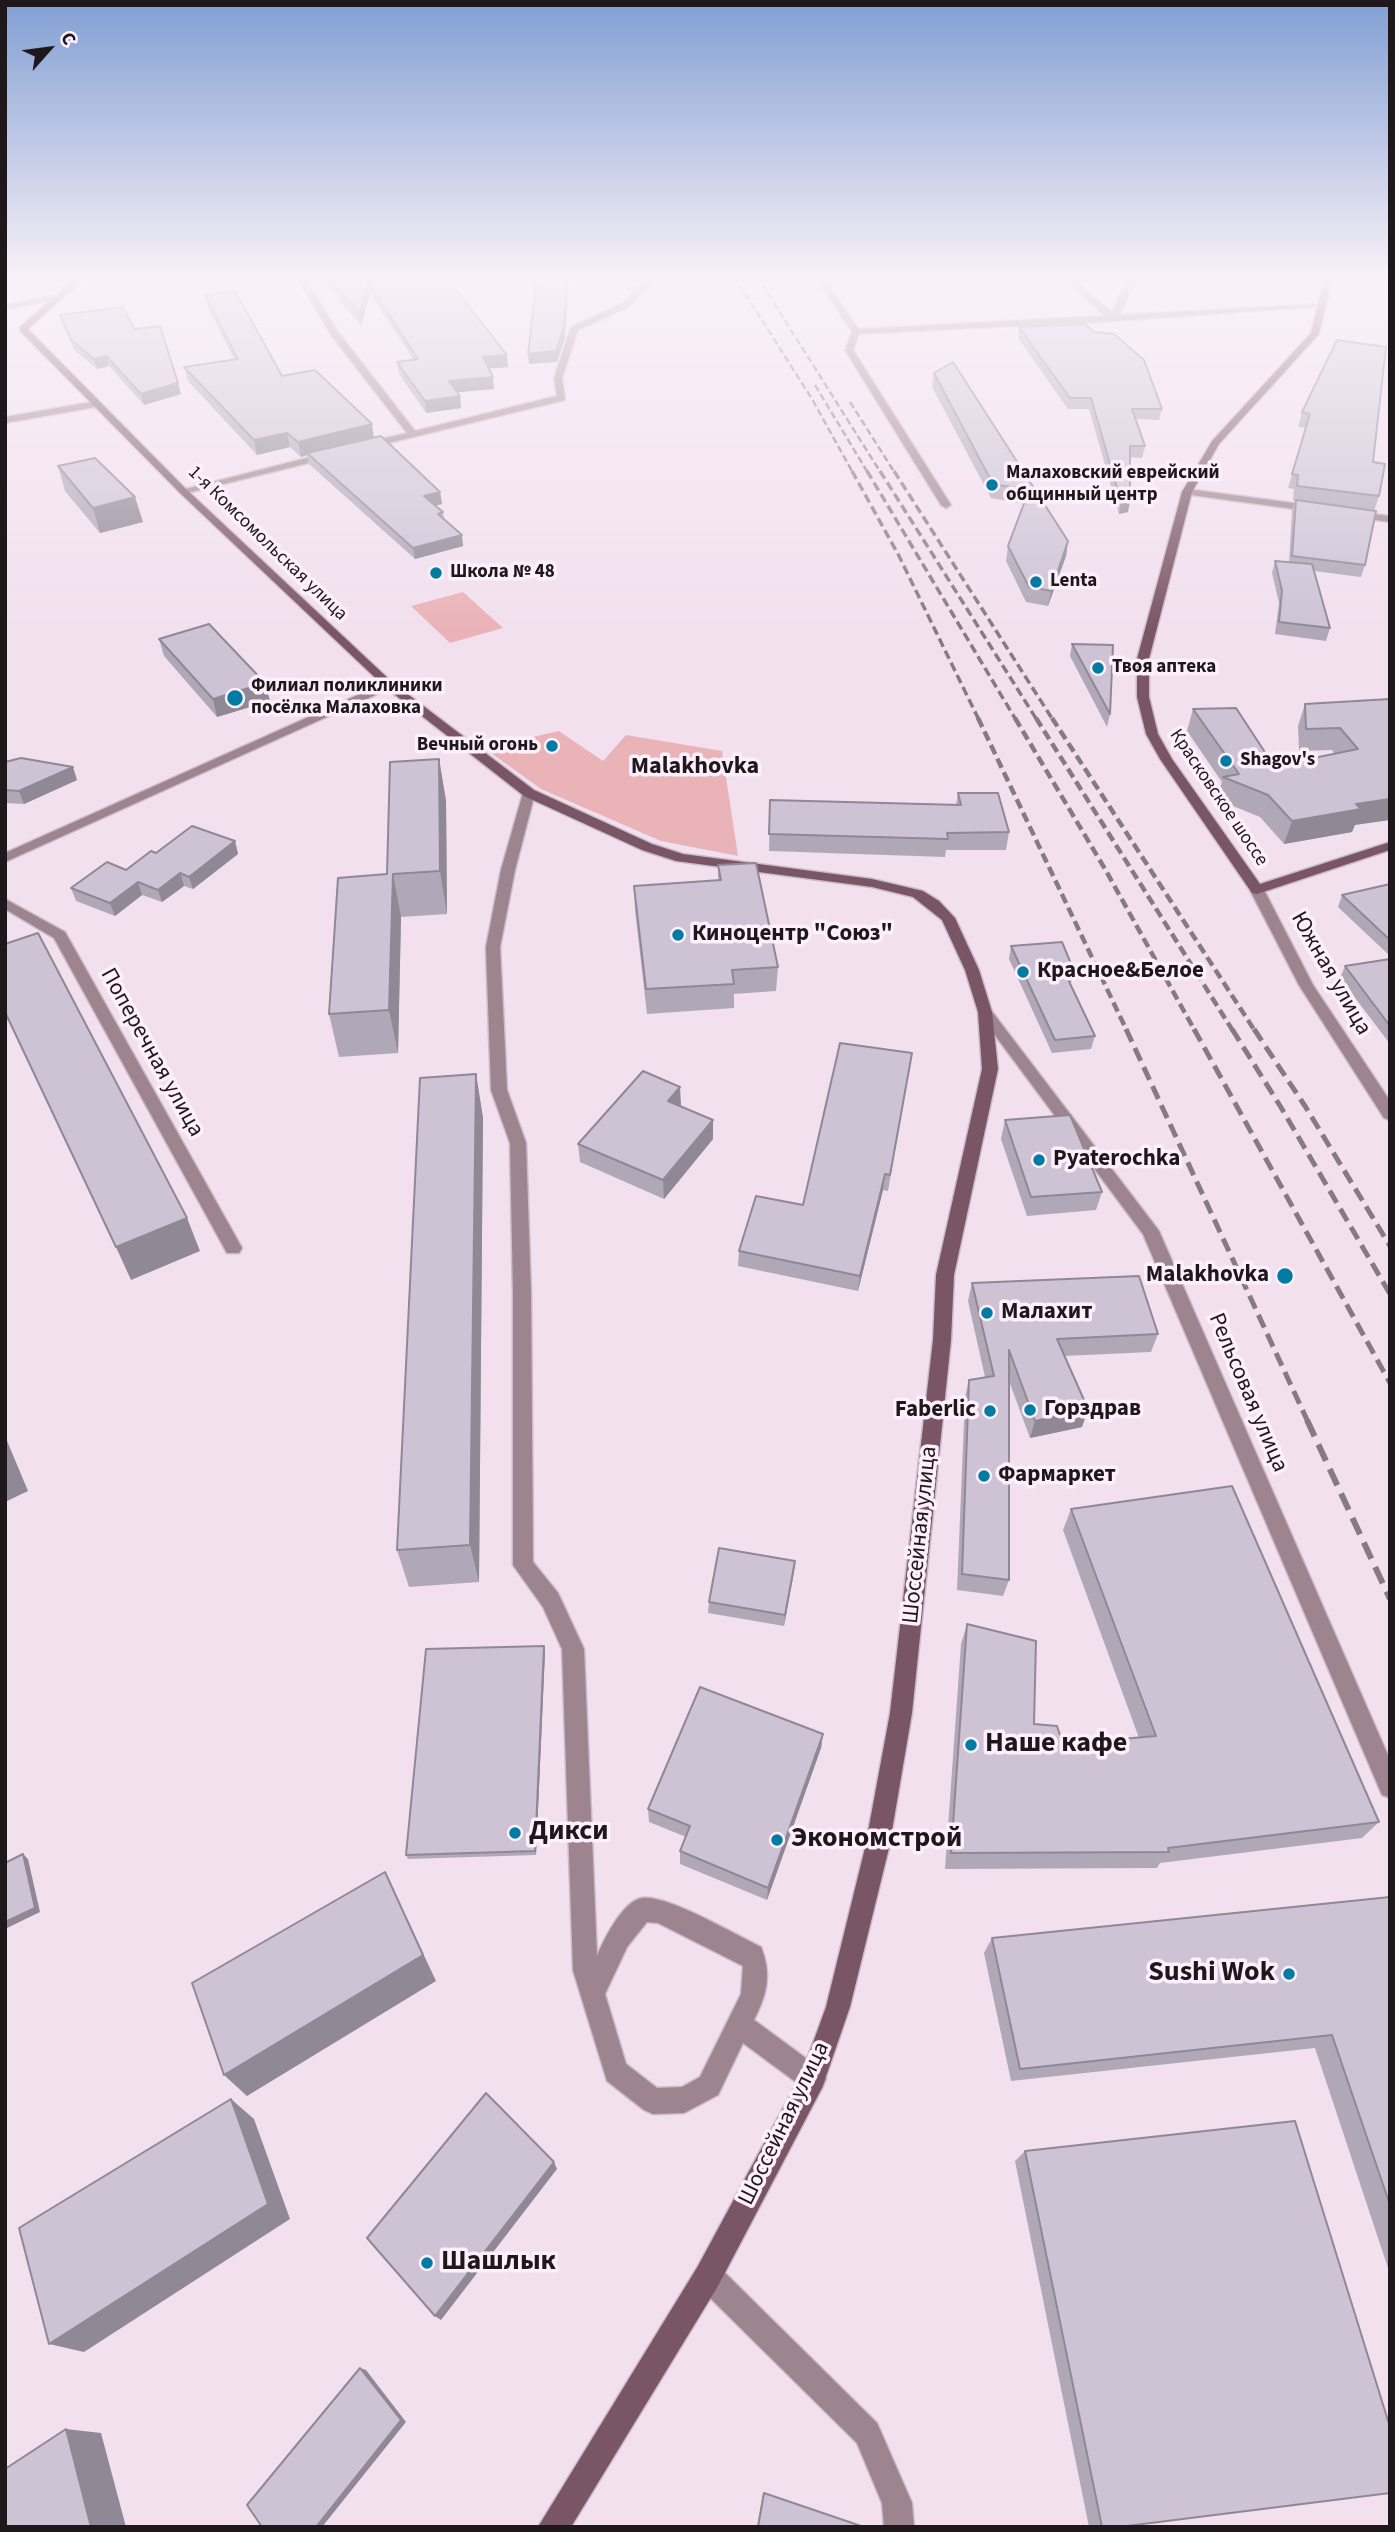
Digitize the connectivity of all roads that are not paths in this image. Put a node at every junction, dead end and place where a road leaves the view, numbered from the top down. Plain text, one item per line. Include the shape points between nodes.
1 (88, 394) edge
2 (382, 394) edge
3 (561, 394) edge
4 (877, 394) edge
5 (1260, 394) edge
6 (98, 404) junction
7 (5, 420) edge
8 (413, 434) junction
9 (359, 448) edge
10 (345, 451) edge
11 (183, 491) junction
12 (1187, 492) junction
13 (946, 505) dead end
14 (1322, 510) edge
15 (1336, 512) edge
16 (1390, 519) edge
17 (389, 685) junction
18 (529, 793) junction
19 (1390, 846) edge
20 (5, 859) edge
21 (1257, 890) junction
22 (5, 903) edge
23 (985, 1012) junction
24 (1390, 1114) edge
25 (233, 1248) dead end
26 (1390, 1787) edge
27 (592, 1995) junction
28 (739, 2024) junction
29 (813, 2079) junction
30 (708, 2276) junction
31 (552, 2527) edge
32 (899, 2527) edge

1 - 6 main road, 1-я Комсомольская улица
2 - 8 street
3 - 8 street via 562,398
4 - 13 street
5 - 12 main road, Красковское шоссе via 1215,443
6 - 7 street
6 - 11 main road, 1-я Комсомольская улица
8 - 9 street
10 - 11 street
11 - 17 main road, 1-я Комсомольская улица
12 - 14 street
12 - 21 main road, Красковское шоссе via 1143,659 1143,697 1152,734 1166,759
15 - 16 street
17 - 18 main road, 1-я Комсомольская улица
17 - 20 street
18 - 23 main road, Шоссейная улица via 681,858 872,883 918,894 948,918
18 - 27 street via 493,947 499,1090 518,1143 523,1565 551,1600 573,1649 585,1970
19 - 21 main road
21 - 24 street, Южная улица via 1306,985
22 - 25 street, Поперечная улица via 60,935
23 - 26 street, Рельсовая улица via 1150,1231
23 - 29 main road, Шоссейная улица via 990,1069 945,1275 942,1340 901,1713 877,1848 838,2007
27 - 28 street via 616,2072 653,2101 684,2100 709,2087
27 - 28 street via 629,1922 642,1910 660,1911 752,1956 759,1972
28 - 29 street
29 - 30 main road, Шоссейная улица
30 - 31 main road, Шоссейная улица
30 - 32 street via 867,2433 897,2502

